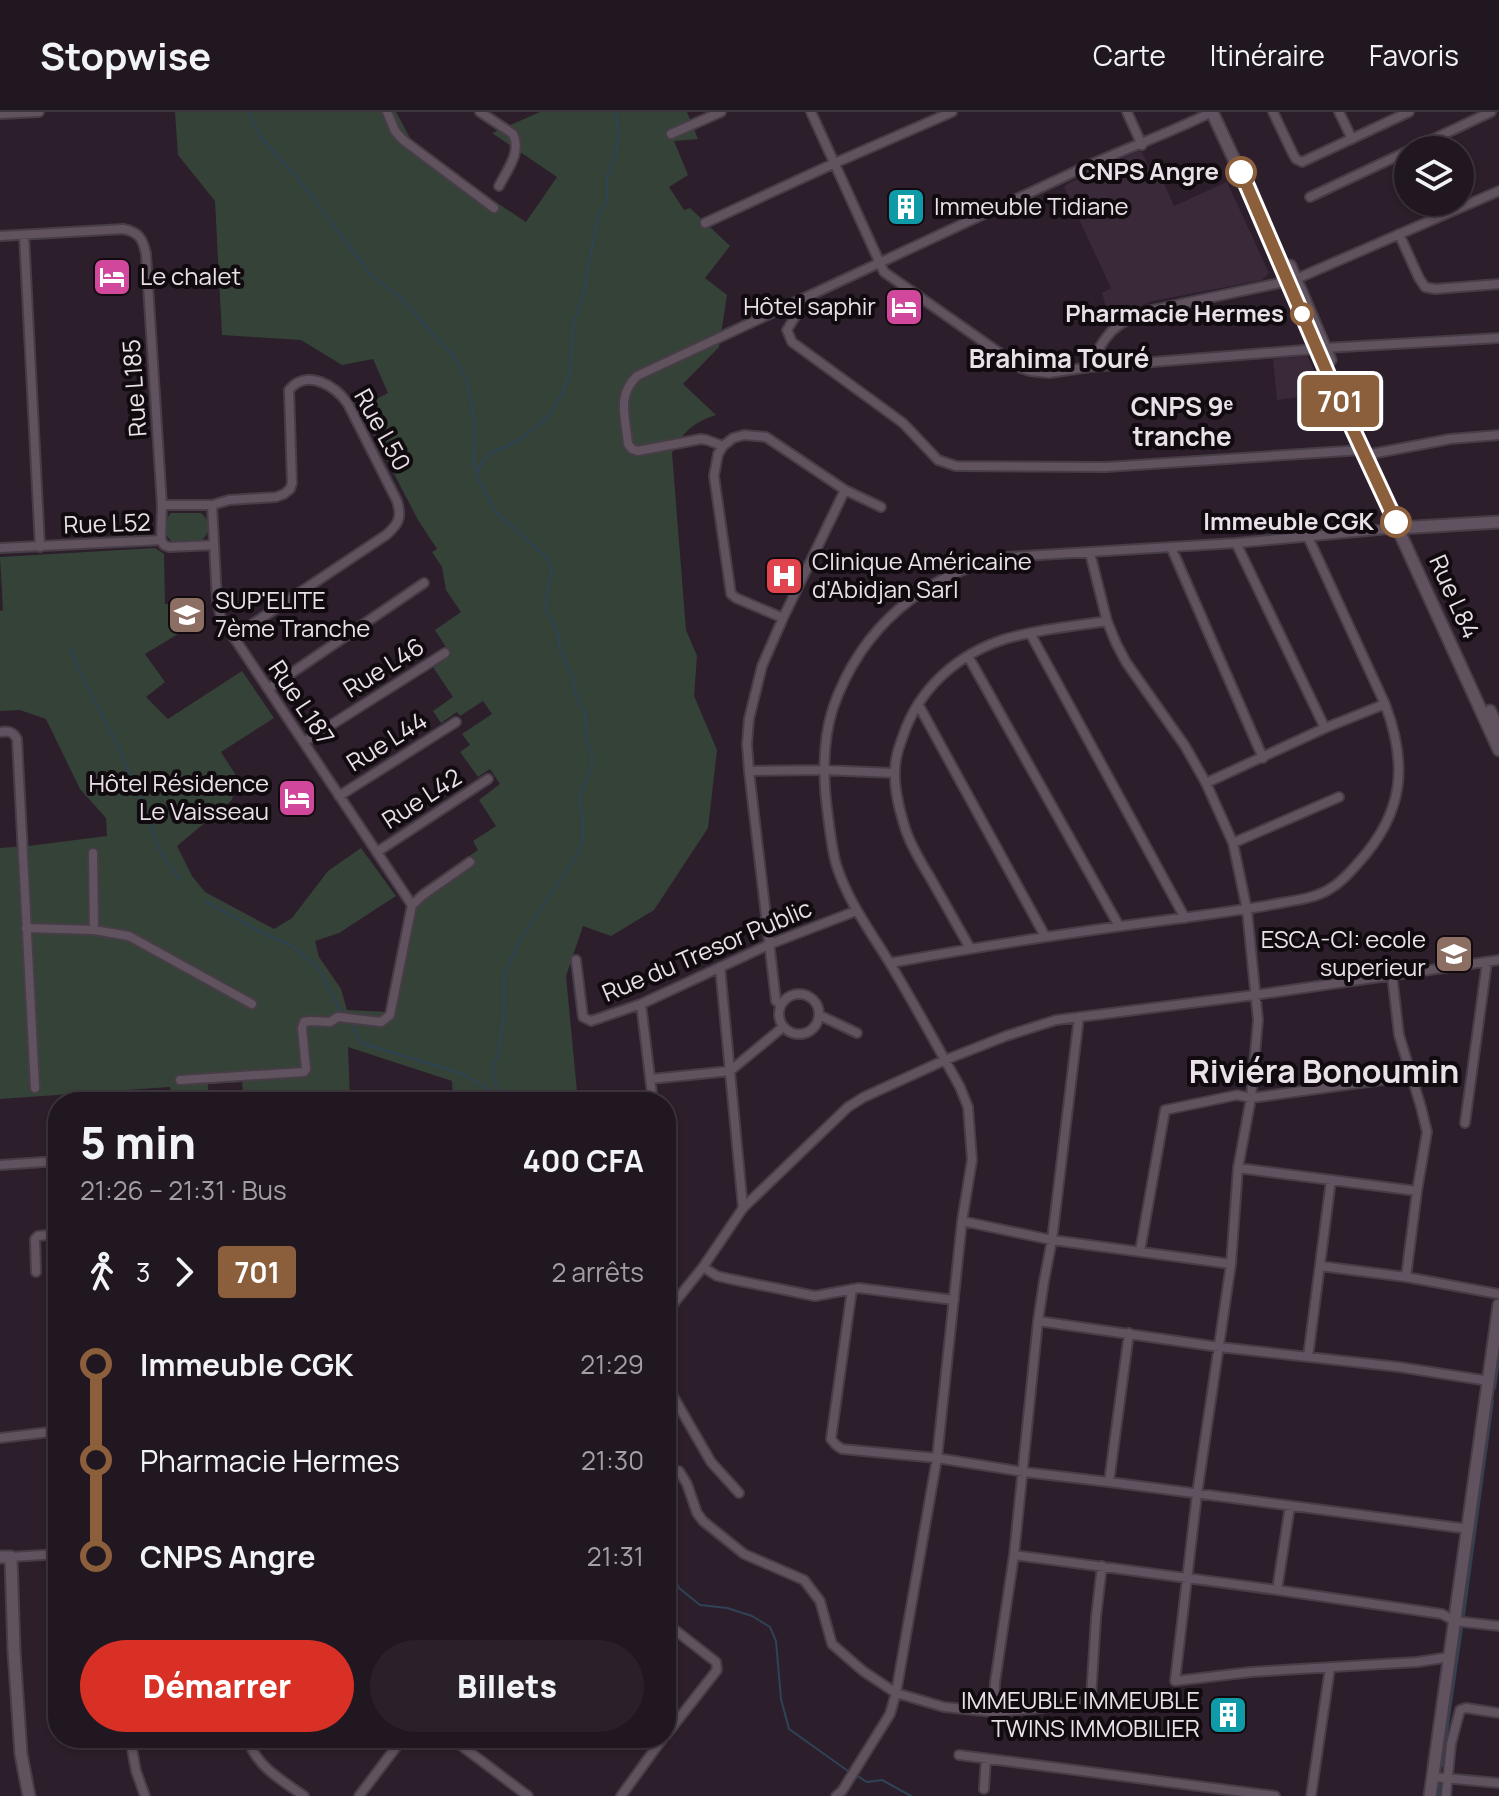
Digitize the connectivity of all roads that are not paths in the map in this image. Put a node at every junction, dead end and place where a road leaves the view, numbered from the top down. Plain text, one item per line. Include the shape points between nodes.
1 (39, 112) edge
2 (387, 112) edge
3 (480, 112) edge
4 (721, 112) edge
5 (811, 112) edge
6 (952, 112) edge
7 (1127, 112) edge
8 (1212, 112) edge
9 (1221, 112) edge
10 (1273, 112) edge
11 (1339, 112) edge
12 (1409, 112) edge
13 (1485, 113) edge
14 (0, 114) edge
15 (671, 134) dead end
16 (1438, 136) edge
17 (1352, 139) junction
18 (1142, 145) junction
19 (1394, 157) edge
20 (835, 163) junction
21 (499, 186) dead end
22 (1499, 191) edge
23 (1310, 197) dead end
24 (494, 208) dead end
25 (705, 223) dead end
26 (1399, 234) junction
27 (24, 235) junction
28 (0, 236) edge
29 (880, 263) junction
30 (1292, 280) junction
31 (1499, 284) edge
32 (807, 296) junction
33 (1499, 338) edge
34 (1321, 349) junction
35 (1090, 367) junction
36 (1499, 435) edge
37 (723, 446) junction
38 (1367, 452) junction
39 (845, 490) junction
40 (162, 505) junction
41 (212, 505) junction
42 (881, 507) dead end
43 (1499, 522) edge
44 (1402, 528) junction
45 (1308, 537) junction
46 (161, 540) junction
47 (1236, 543) junction
48 (214, 545) junction
49 (40, 547) junction
50 (1171, 547) junction
51 (0, 548) edge
52 (1090, 553) junction
53 (424, 583) dead end
54 (783, 618) junction
55 (1107, 621) junction
56 (1030, 633) junction
57 (233, 637) junction
58 (445, 653) dead end
59 (968, 656) junction
60 (268, 689) junction
61 (918, 704) junction
62 (1385, 704) junction
63 (456, 722) dead end
64 (1325, 728) junction
65 (1499, 731) edge
66 (0, 732) edge
67 (304, 742) junction
68 (1499, 750) edge
69 (1263, 758) junction
70 (824, 770) junction
71 (749, 771) junction
72 (894, 773) junction
73 (488, 779) dead end
74 (1206, 783) junction
75 (339, 796) junction
76 (1339, 797) dead end
77 (1233, 843) junction
78 (377, 852) junction
79 (93, 853) dead end
80 (470, 862) dead end
81 (412, 905) junction
82 (1247, 910) junction
83 (856, 911) junction
84 (1185, 918) junction
85 (1119, 926) junction
86 (26, 928) junction
87 (94, 930) junction
88 (1045, 936) junction
89 (770, 944) junction
90 (970, 948) junction
91 (576, 960) dead end
92 (1499, 960) edge
93 (1487, 962) junction
94 (890, 963) junction
95 (720, 967) junction
96 (1392, 975) junction
97 (1255, 995) junction
98 (252, 1004) dead end
99 (641, 1004) junction
100 (781, 1004) junction
101 (819, 1015) junction
102 (1079, 1017) junction
103 (783, 1027) junction
104 (857, 1033) dead end
105 (945, 1060) junction
106 (730, 1071) junction
107 (1411, 1076) junction
108 (651, 1079) junction
109 (180, 1080) dead end
110 (35, 1088) dead end
111 (652, 1092) edge
112 (1251, 1098) junction
113 (1465, 1123) dead end
114 (48, 1162) edge
115 (0, 1165) edge
116 (1238, 1168) junction
117 (1331, 1180) junction
118 (1417, 1191) junction
119 (743, 1208) junction
120 (962, 1221) junction
121 (48, 1235) edge
122 (1052, 1240) junction
123 (1140, 1251) junction
124 (1231, 1264) junction
125 (1320, 1266) junction
126 (703, 1267) junction
127 (36, 1272) dead end
128 (1406, 1277) junction
129 (852, 1289) junction
130 (1499, 1294) edge
131 (954, 1300) junction
132 (676, 1301) edge
133 (1499, 1305) edge
134 (1038, 1321) junction
135 (1129, 1333) junction
136 (1219, 1347) junction
137 (1308, 1357) junction
138 (1489, 1381) junction
139 (1493, 1395) edge
140 (676, 1401) edge
141 (48, 1432) edge
142 (0, 1438) edge
143 (937, 1458) junction
144 (679, 1471) dead end
145 (1024, 1472) junction
146 (1109, 1482) junction
147 (739, 1493) dead end
148 (1197, 1494) junction
149 (1290, 1506) junction
150 (1469, 1529) junction
151 (48, 1555) edge
152 (1014, 1555) junction
153 (6, 1557) edge
154 (1102, 1566) junction
155 (1188, 1579) junction
156 (1277, 1590) junction
157 (1455, 1621) junction
158 (1499, 1626) edge
159 (676, 1631) edge
160 (1450, 1657) junction
161 (1330, 1668) junction
162 (896, 1693) junction
163 (994, 1712) junction
164 (1499, 1713) edge
165 (676, 1722) edge
166 (132, 1748) edge
167 (251, 1748) edge
168 (395, 1748) edge
169 (464, 1748) edge
170 (656, 1748) edge
171 (959, 1755) dead end
172 (986, 1759) junction
173 (1433, 1777) junction
174 (1449, 1779) junction
175 (1499, 1783) edge
176 (984, 1789) dead end
177 (839, 1794) edge
178 (29, 1796) edge
179 (145, 1796) edge
180 (304, 1796) edge
181 (359, 1796) edge
182 (528, 1796) edge
183 (621, 1796) edge
184 (1275, 1796) edge
185 (1311, 1796) edge
186 (1430, 1796) edge
187 (1446, 1796) edge

1 - 14 street
2 - 24 street via 403,140
3 - 21 street via 516,140 515,155
4 - 15 street
5 - 20 street
6 - 20 street
7 - 18 street
8 - 18 street
8 - 30 street, Rue L84
9 - 30 street, Rue L84
10 - 17 street via 1299,162
11 - 17 street
12 - 17 street
13 - 16 street
18 - 29 street
19 - 23 street
20 - 25 street
20 - 29 street
22 - 26 street
26 - 30 street
26 - 31 street via 1425,287
27 - 28 street
27 - 40 street, Rue L185 via 123,229 143,242
27 - 49 street
29 - 32 street
29 - 35 street via 886,274 1021,368 1049,373
30 - 34 street, Rue L84
30 - 35 street via 1134,315 1103,340
32 - 37 street via 628,384 623,396 632,449 701,439
32 - 38 street via 787,330 792,342 903,423 948,464 1106,467
33 - 34 street
34 - 35 street
34 - 38 street, Rue L84
36 - 38 street
37 - 39 street via 744,435 766,437
37 - 54 street via 715,491 731,594
38 - 44 street, Rue L84
39 - 42 street
39 - 54 street
40 - 41 street, Rue L50
40 - 46 street, Rue L185
41 - 48 street, Rue L187
41 - 57 street, Rue L50 via 276,497 290,489 289,390 308,380 341,394 400,511 400,520 386,535
43 - 44 street
44 - 45 street
44 - 65 street, Rue L84
44 - 68 street, Rue L84
45 - 47 street
45 - 62 street
46 - 48 street, Rue L52 via 169,547
46 - 49 street, Rue L52
47 - 50 street
47 - 64 street
48 - 57 street, Rue L187 via 218,610
49 - 51 street, Rue L52
50 - 52 street
50 - 69 street
52 - 55 street
52 - 70 street via 982,562 905,604 880,626 848,675 833,709
53 - 60 street
54 - 71 street via 755,691 747,744
55 - 56 street
55 - 74 street via 1126,662
56 - 59 street
56 - 84 street
57 - 60 street, Rue L187
58 - 67 street, Rue L46
59 - 61 street via 935,680
59 - 85 street
60 - 67 street, Rue L187
61 - 72 street via 905,728
61 - 88 street
62 - 64 street
62 - 82 street via 1399,753 1395,801 1386,827 1345,879 1327,891
63 - 75 street, Rue L44
64 - 69 street
66 - 86 street via 17,739
67 - 75 street, Rue L187
69 - 74 street
70 - 71 street
70 - 72 street
70 - 83 street via 836,863
71 - 89 street
72 - 90 street via 914,850
73 - 78 street, Rue L42
74 - 77 street
75 - 78 street, Rue L187
76 - 77 street
77 - 82 street
78 - 81 street, Rue L187
79 - 87 street
80 - 81 street
81 - 109 street via 387,1019 304,1022 304,1072
82 - 84 street
82 - 97 street
83 - 89 street, Rue du Tresor Public
83 - 94 street
84 - 85 street
85 - 88 street
86 - 87 street
86 - 110 street
87 - 98 street via 143,942
88 - 90 street
89 - 95 street, Rue du Tresor Public
89 - 100 street via 776,1001
90 - 94 street
91 - 99 street, Rue du Tresor Public via 587,1020
92 - 93 street
93 - 96 street
93 - 113 street
94 - 105 street
95 - 99 street, Rue du Tresor Public
95 - 106 street
96 - 97 street
96 - 107 street via 1399,1035
97 - 102 street
97 - 112 street
99 - 108 street
100 - 101 street via 791,995 804,994 815,1002
100 - 103 street
101 - 103 street via 808,1031 795,1033
101 - 104 street
102 - 105 street via 1030,1028
102 - 122 street
103 - 106 street
105 - 119 street via 848,1107
105 - 120 street via 970,1119 972,1160
106 - 108 street
106 - 119 street
107 - 112 street
107 - 118 street via 1427,1132
108 - 111 street
112 - 116 street
112 - 123 street via 1237,1095 1165,1110
114 - 115 street
116 - 117 street
116 - 124 street
117 - 118 street
117 - 125 street
118 - 128 street
119 - 126 street
120 - 122 street
120 - 131 street
121 - 127 street via 35,1239
122 - 123 street
122 - 134 street
123 - 124 street
124 - 136 street
125 - 128 street
125 - 137 street
126 - 129 street via 717,1276 815,1296
126 - 132 street
128 - 130 street
129 - 131 street
129 - 143 street via 831,1439 842,1449
131 - 143 street
133 - 138 street
134 - 135 street
134 - 145 street
135 - 136 street
135 - 146 street
136 - 137 street
136 - 148 street
137 - 138 street
138 - 139 street
139 - 150 street
140 - 147 street via 711,1462
141 - 142 street
143 - 145 street
143 - 162 street
144 - 162 street via 703,1521 744,1554 804,1580 820,1601 832,1644
145 - 146 street
145 - 152 street
146 - 148 street
148 - 149 street
148 - 155 street
149 - 150 street
149 - 156 street
150 - 157 street
151 - 153 street
152 - 154 street
152 - 163 street
153 - 178 street
154 - 155 street
154 - 163 street via 1091,1697
155 - 156 street
155 - 161 street via 1175,1681
156 - 157 street via 1442,1614
157 - 158 street
157 - 160 street
159 - 165 street via 716,1662 717,1670
160 - 161 street
160 - 173 street
161 - 185 street
162 - 163 street via 944,1707
162 - 177 street via 890,1714
164 - 174 street via 1460,1710
166 - 179 street
167 - 180 street via 262,1765
168 - 181 street
169 - 182 street
170 - 183 street
171 - 172 street
172 - 176 street
172 - 184 street
173 - 174 street
173 - 186 street
174 - 175 street
174 - 187 street

